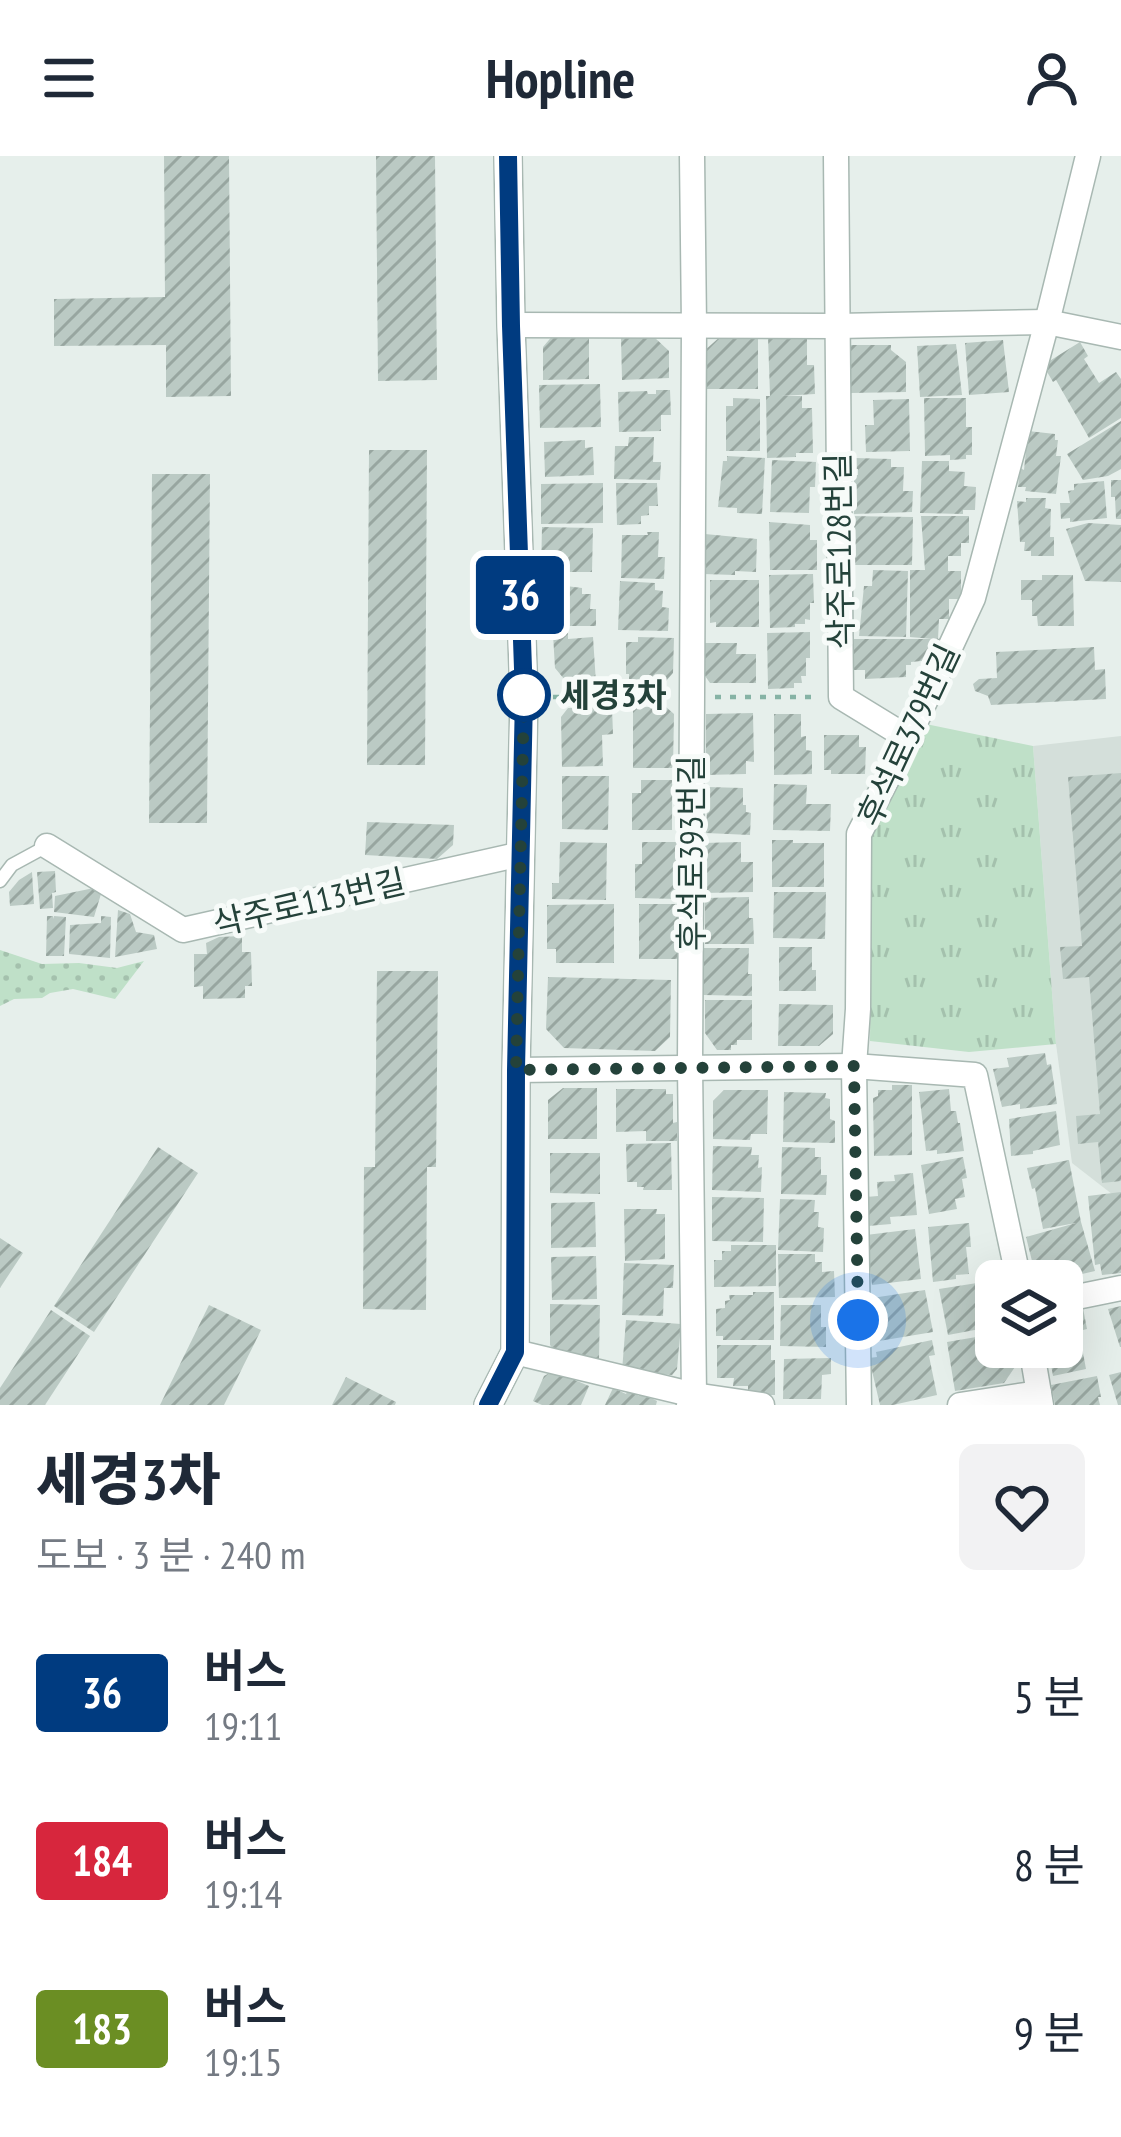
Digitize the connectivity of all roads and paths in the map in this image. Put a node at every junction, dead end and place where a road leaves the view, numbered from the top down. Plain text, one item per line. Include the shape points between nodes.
1 (508, 156) edge
2 (692, 156) edge
3 (836, 156) edge
4 (1088, 156) edge
5 (1047, 322) junction
6 (511, 326) junction
7 (694, 326) junction
8 (837, 326) junction
9 (1121, 337) edge
10 (908, 738) junction
11 (46, 846) joint
12 (520, 854) junction
13 (0, 881) edge
14 (690, 1066) junction
15 (854, 1066) junction
16 (516, 1070) junction
17 (1015, 1260) edge
18 (1121, 1288) edge
19 (1083, 1296) edge
20 (515, 1352) junction
21 (1035, 1368) edge
22 (1040, 1399) edge
23 (691, 1400) edge
24 (488, 1405) edge
25 (762, 1405) edge
26 (860, 1405) edge
27 (960, 1405) edge

1 - 6 street
2 - 7 street, 후석로393번길
3 - 8 street, 삭주로128번길
4 - 5 street, 후석로379번길
5 - 8 street
5 - 9 street
5 - 10 street, 후석로379번길 via 973,598
6 - 7 street
6 - 12 street via 524,697
7 - 8 street
7 - 14 street, 후석로393번길
8 - 10 street, 삭주로128번길 via 841,697
10 - 15 street, 후석로379번길 via 859,834
11 - 12 street, 삭주로113번길 via 184,930
11 - 13 lane
12 - 16 street
14 - 15 street
14 - 16 street
14 - 23 street, 후석로393번길
15 - 17 street via 975,1075
15 - 26 street, 후석로379번길
16 - 20 street
18 - 19 street
20 - 23 street
20 - 24 street
21 - 22 street
22 - 27 street
23 - 25 street

